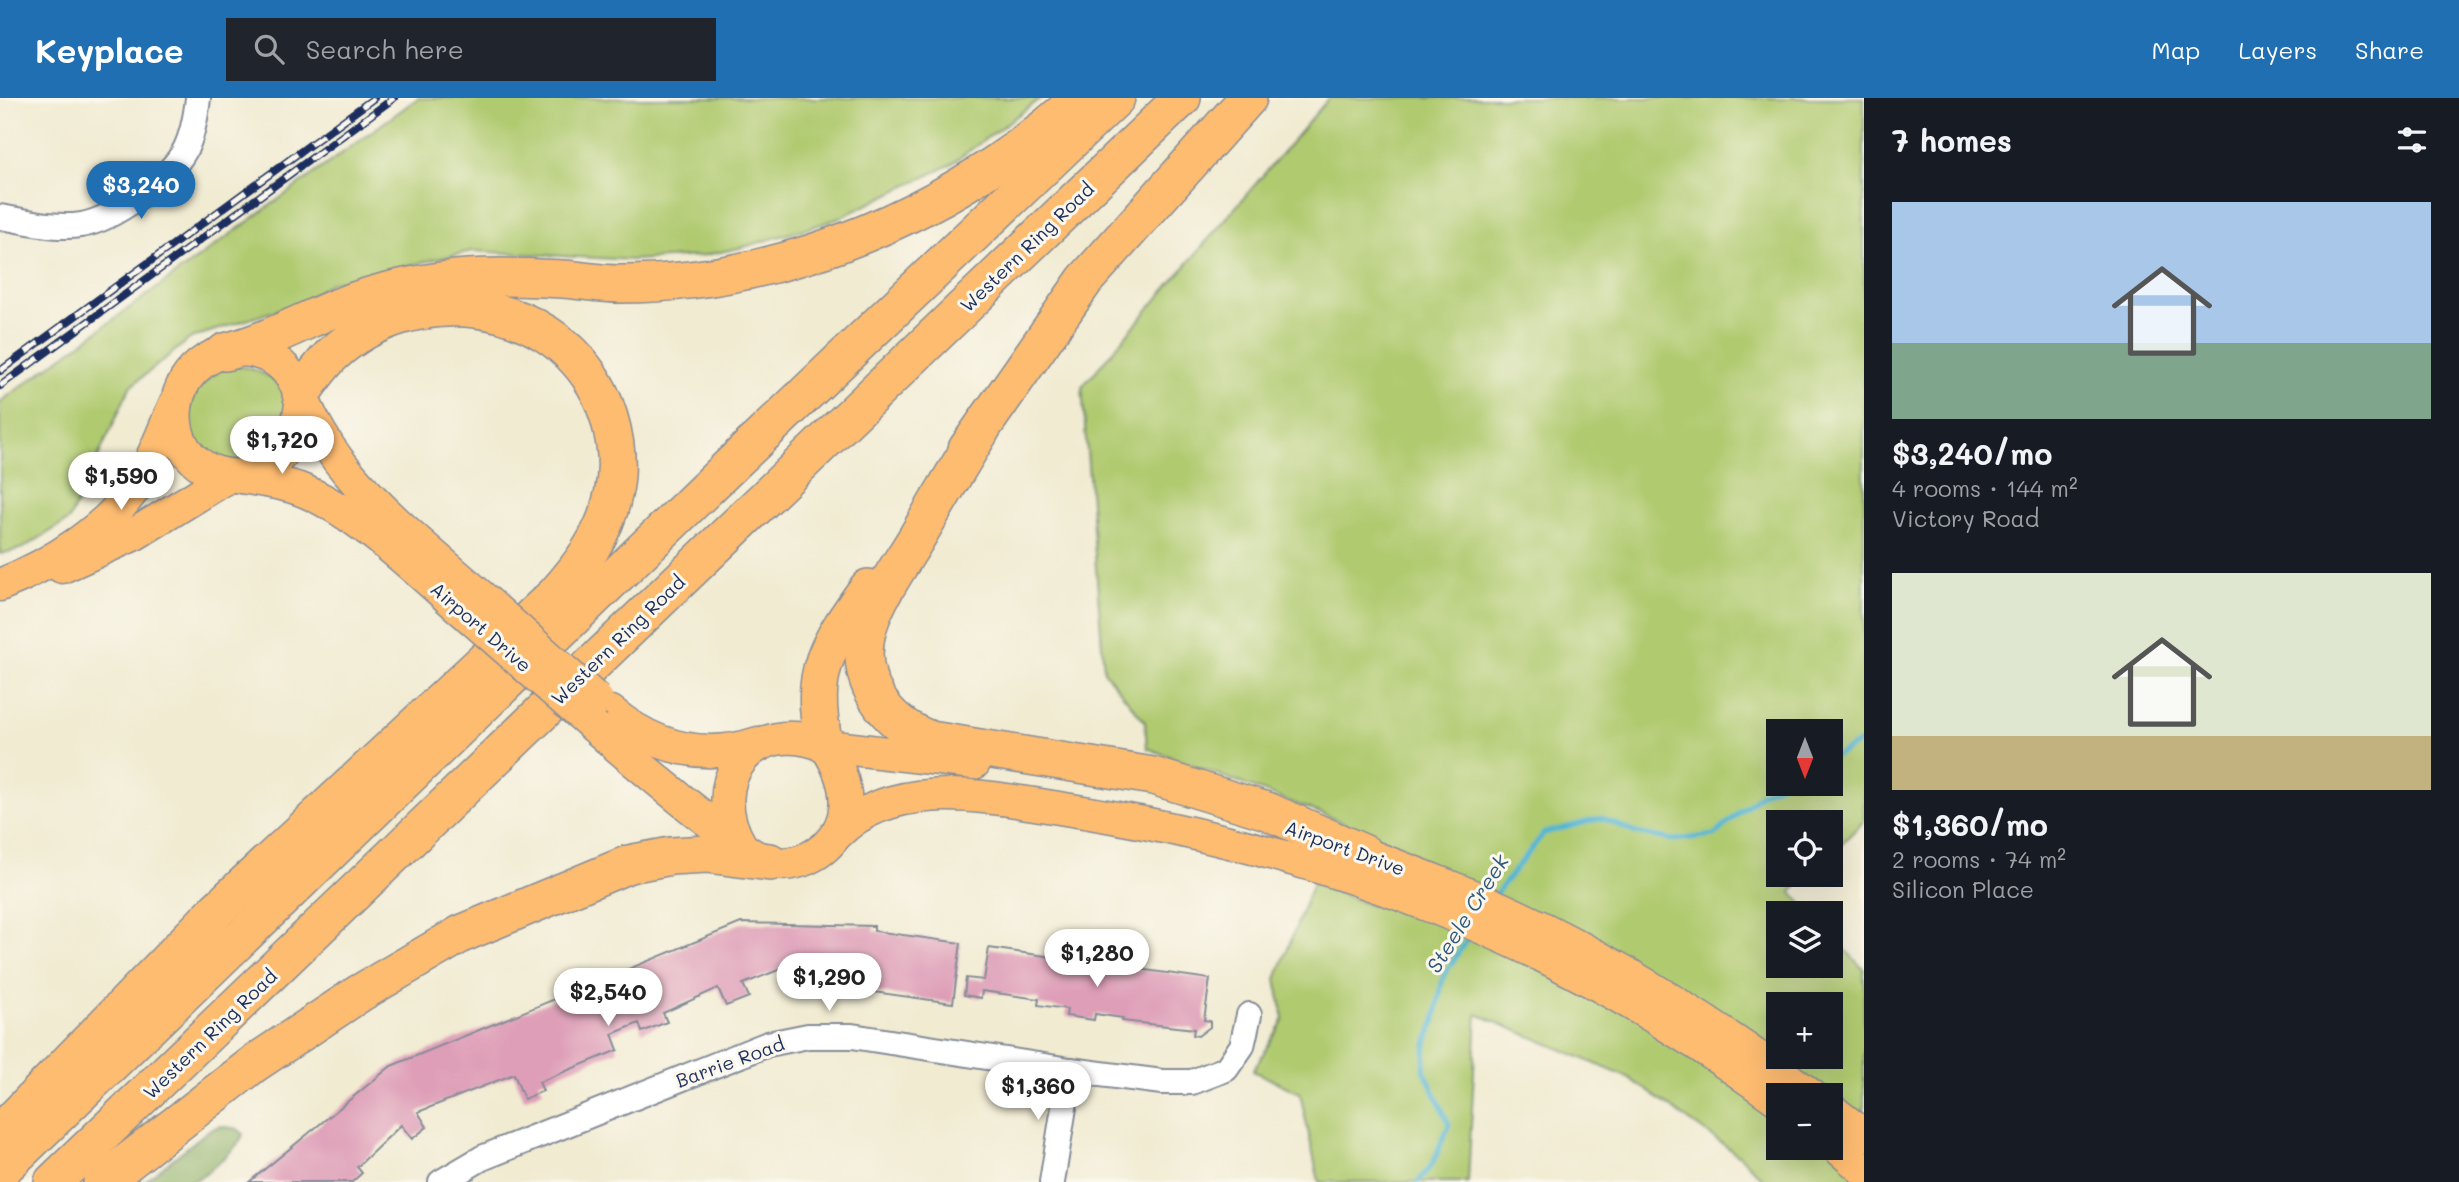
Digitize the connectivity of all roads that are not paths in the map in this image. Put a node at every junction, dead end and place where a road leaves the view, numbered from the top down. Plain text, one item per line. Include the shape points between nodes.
1 (198, 98) edge
2 (1080, 98) edge
3 (1116, 98) edge
4 (1182, 98) edge
5 (1248, 98) edge
6 (0, 217) edge
7 (225, 352) junction
8 (302, 396) junction
9 (177, 400) junction
10 (981, 430) junction
11 (231, 475) junction
12 (189, 502) junction
13 (365, 529) junction
14 (12, 580) edge
15 (478, 609) junction
16 (603, 720) junction
17 (758, 743) junction
18 (825, 745) junction
19 (837, 834) junction
20 (755, 854) junction
21 (1382, 869) junction
22 (1553, 947) junction
23 (1249, 1015) dead end
24 (1070, 1070) junction
25 (1793, 1083) edge
26 (1766, 1092) edge
27 (1843, 1119) edge
28 (0, 1133) edge
29 (1864, 1135) edge
30 (1843, 1152) edge
31 (1864, 1170) edge
32 (0, 1171) edge
33 (53, 1182) edge
34 (102, 1182) edge
35 (441, 1182) edge
36 (1052, 1182) edge

1 - 6 street via 193,130 180,158 158,181 104,218 72,226
2 - 7 highway via 1039,135 950,191 875,229 778,263 670,282 443,280 358,300
3 - 32 highway
4 - 33 highway, Western Ring Road
5 - 10 highway via 1085,280
7 - 8 main road via 247,350 275,361 293,377
7 - 9 main road via 189,375
8 - 11 main road via 287,448 266,465
8 - 15 main road, Airport Drive via 331,451 358,484
8 - 28 highway via 334,353 408,314 460,306 519,318 573,355 602,399 616,460 607,517 582,564 555,594 227,901
9 - 11 main road via 177,433 190,457 207,471
9 - 14 main road via 149,465 119,507 79,540
10 - 18 highway via 832,641 817,693 816,710
10 - 21 highway via 869,619 864,657 867,676 883,707 905,728 931,740 1153,776 1266,811
11 - 12 main road
11 - 13 main road, Airport Drive via 297,488
12 - 13 main road via 282,502
12 - 14 main road via 92,556
13 - 15 main road, Airport Drive
15 - 16 main road, Airport Drive, bridge
16 - 17 main road, Airport Drive via 684,750 723,751
16 - 20 main road, Airport Drive via 656,780
17 - 18 main road via 794,738
17 - 20 main road via 743,756 729,789 730,822
18 - 19 main road via 839,768 846,802
18 - 21 main road, Airport Drive via 1029,769 1141,788 1260,817
19 - 20 main road via 824,849 798,862
19 - 21 main road, Airport Drive via 851,820 876,807 912,797 961,796 1166,826 1305,860
20 - 34 highway via 640,862 461,934 360,993 255,1063
21 - 22 main road, Airport Drive via 1479,899
22 - 25 main road, Airport Drive via 1685,1008
22 - 26 main road, Airport Drive
23 - 24 street, Barrie Road via 1242,1046 1226,1069 1192,1082
24 - 35 street, Barrie Road via 852,1036 808,1036 768,1044 482,1158
24 - 36 street
27 - 29 main road
30 - 31 main road

